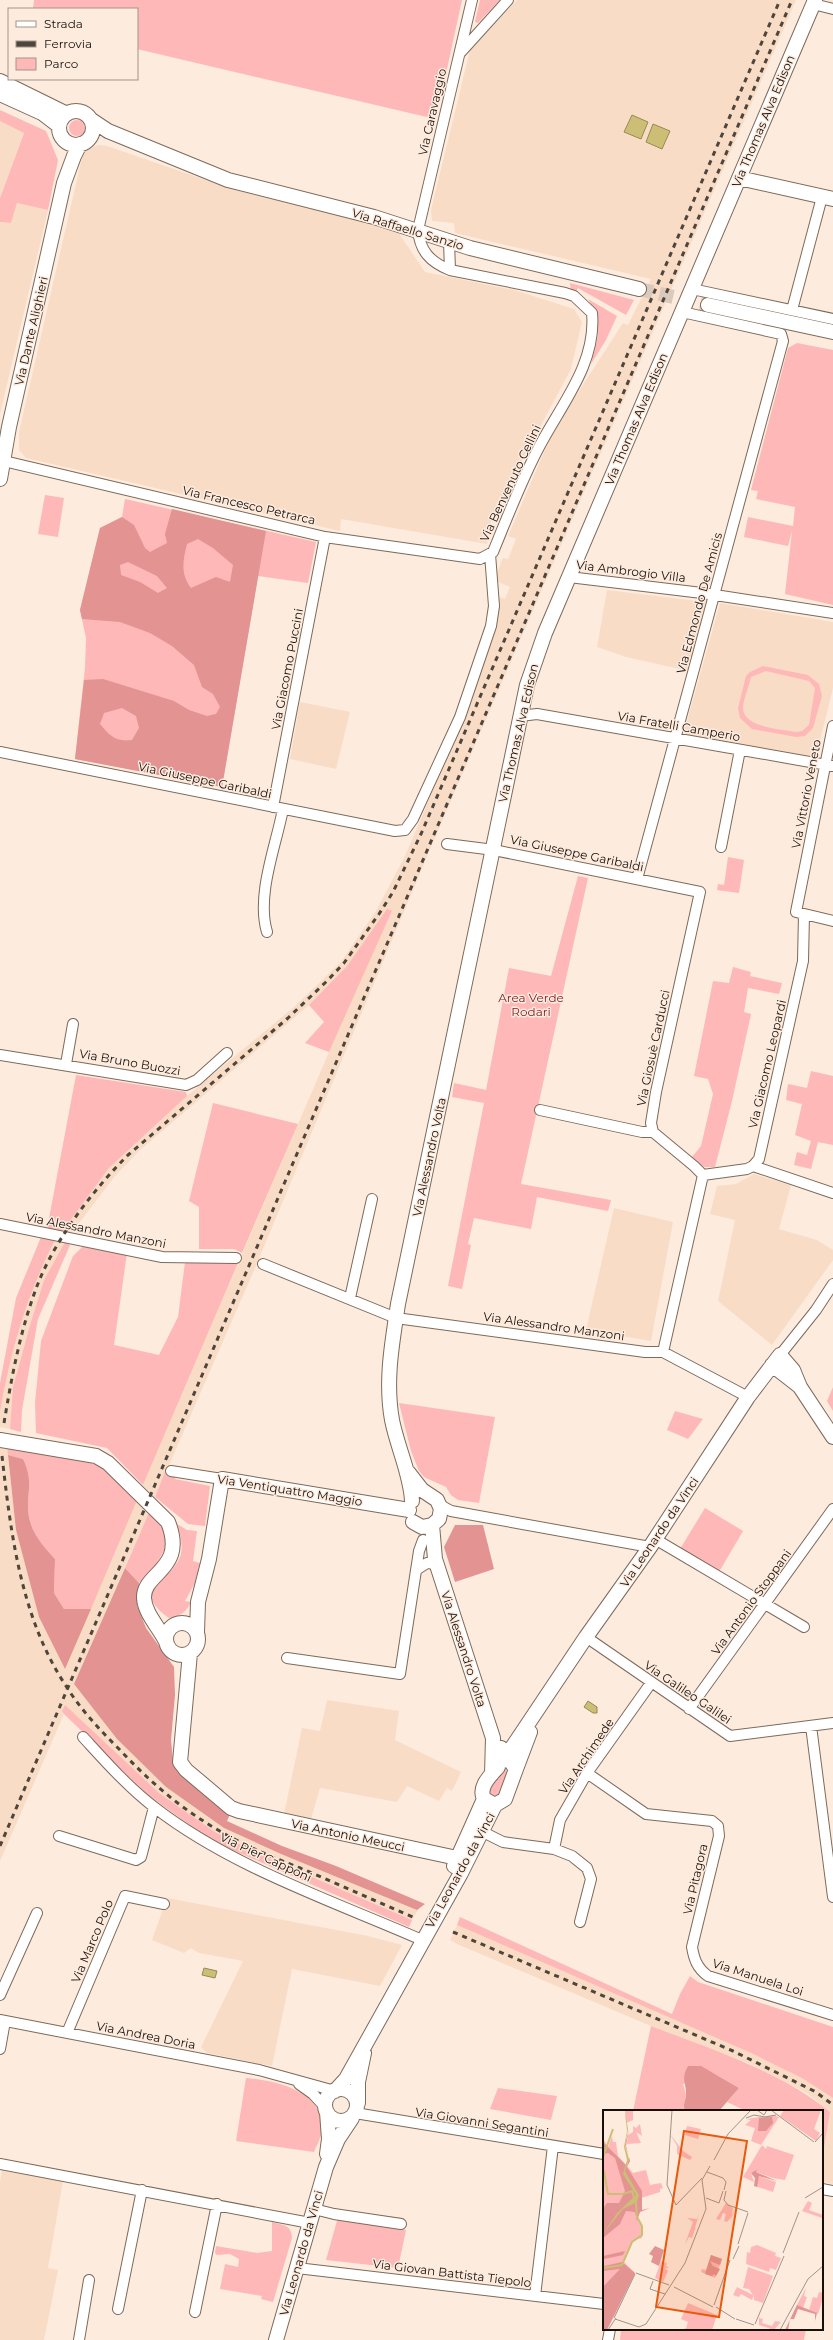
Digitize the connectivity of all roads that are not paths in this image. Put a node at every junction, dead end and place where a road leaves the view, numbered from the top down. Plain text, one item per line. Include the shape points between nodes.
1 (472, 0) edge
2 (508, 0) edge
3 (814, 2) edge
4 (833, 9) edge
5 (459, 54) junction
6 (0, 81) edge
7 (0, 94) edge
8 (90, 119) junction
9 (63, 120) junction
10 (64, 140) junction
11 (85, 141) junction
12 (179, 161) junction
13 (739, 178) junction
14 (64, 183) junction
15 (827, 198) edge
16 (418, 230) junction
17 (449, 240) junction
18 (450, 270) junction
19 (639, 289) tunnel mouth
20 (692, 289) junction
21 (708, 305) tunnel mouth
22 (792, 310) junction
23 (682, 312) junction
24 (833, 320) edge
25 (833, 332) edge
26 (1, 461) edge
27 (0, 479) edge
28 (325, 536) junction
29 (490, 554) junction
30 (569, 577) junction
31 (715, 595) junction
32 (833, 613) edge
33 (520, 716) junction
34 (833, 726) edge
35 (676, 739) junction
36 (740, 750) junction
37 (0, 752) edge
38 (829, 765) edge
39 (278, 808) junction
40 (405, 830) joint
41 (447, 844) dead end
42 (721, 847) dead end
43 (494, 850) junction
44 (637, 879) junction
45 (700, 892) joint
46 (800, 913) junction
47 (833, 921) edge
48 (267, 932) dead end
49 (73, 1024) dead end
50 (227, 1053) dead end
51 (0, 1055) edge
52 (66, 1064) junction
53 (540, 1110) dead end
54 (653, 1132) junction
55 (753, 1166) junction
56 (703, 1175) junction
57 (833, 1193) edge
58 (372, 1199) dead end
59 (0, 1224) edge
60 (236, 1258) dead end
61 (263, 1264) dead end
62 (833, 1284) edge
63 (350, 1298) junction
64 (396, 1318) junction
65 (663, 1352) junction
66 (776, 1360) junction
67 (748, 1397) junction
68 (833, 1437) edge
69 (0, 1440) edge
70 (404, 1465) junction
71 (171, 1471) dead end
72 (222, 1479) junction
73 (427, 1494) junction
74 (440, 1505) junction
75 (833, 1509) edge
76 (411, 1511) junction
77 (432, 1525) junction
78 (423, 1540) junction
79 (653, 1543) junction
80 (436, 1562) junction
81 (416, 1570) junction
82 (198, 1602) junction
83 (765, 1605) junction
84 (155, 1622) junction
85 (180, 1624) junction
86 (804, 1627) dead end
87 (197, 1632) junction
88 (586, 1637) junction
89 (167, 1644) junction
90 (190, 1653) junction
91 (287, 1658) dead end
92 (651, 1683) junction
93 (689, 1709) junction
94 (833, 1722) edge
95 (811, 1726) junction
96 (83, 1737) dead end
97 (493, 1738) junction
98 (509, 1761) junction
99 (587, 1773) junction
100 (492, 1774) junction
101 (490, 1802) junction
102 (154, 1807) junction
103 (478, 1829) junction
104 (59, 1836) dead end
105 (554, 1849) junction
106 (457, 1858) junction
107 (833, 1898) edge
108 (164, 1904) dead end
109 (37, 1913) dead end
110 (580, 1922) dead end
111 (423, 1937) junction
112 (692, 1947) joint
113 (0, 1995) edge
114 (833, 2015) edge
115 (3, 2021) edge
116 (375, 2025) junction
117 (67, 2033) junction
118 (0, 2049) edge
119 (287, 2077) junction
120 (335, 2091) junction
121 (326, 2110) junction
122 (355, 2112) junction
123 (553, 2146) junction
124 (603, 2154) edge
125 (0, 2164) edge
126 (326, 2167) junction
127 (823, 2189) edge
128 (142, 2190) junction
129 (833, 2191) edge
130 (217, 2204) junction
131 (312, 2216) junction
132 (401, 2224) dead end
133 (297, 2268) junction
134 (89, 2280) dead end
135 (535, 2296) junction
136 (603, 2304) edge
137 (118, 2309) dead end
138 (195, 2312) dead end
139 (610, 2330) edge
140 (79, 2340) edge
141 (276, 2340) edge
142 (608, 2340) edge

1 - 5 street, Via Caravaggio
2 - 5 street
3 - 4 street
3 - 13 street, Via Thomas Alva Edison
5 - 16 street, Via Caravaggio
6 - 9 street
7 - 9 street
8 - 9 street via 80,112
8 - 11 street via 93,130
8 - 12 street, Via Raffaello Sanzio via 108,131
9 - 10 street
10 - 11 street via 73,145
10 - 14 street, Via Dante Alighieri
11 - 12 street, Via Raffaello Sanzio via 104,140
11 - 14 street, Via Dante Alighieri via 74,156
12 - 16 street, Via Raffaello Sanzio via 228,180
13 - 15 street
13 - 20 street, Via Thomas Alva Edison
14 - 26 street, Via Dante Alighieri
15 - 22 street
16 - 17 street, Via Raffaello Sanzio
16 - 18 street, Via Benvenuto Cellini via 421,247 426,256
17 - 18 street
17 - 19 street, Via Raffaello Sanzio
18 - 29 street, Via Benvenuto Cellini via 565,293 579,300 592,313 594,329 580,373 536,452
20 - 22 street
20 - 23 street, Via Thomas Alva Edison
21 - 25 street
22 - 24 street
23 - 30 street, Via Thomas Alva Edison
23 - 31 street, Via Edmondo De Amicis via 781,334 783,338
26 - 27 street, Via Dante Alighieri
26 - 28 street, Via Francesco Petrarca
28 - 29 street, Via Francesco Petrarca via 480,559
28 - 39 street, Via Giacomo Puccini
29 - 40 street, Via Benvenuto Cellini via 494,606 491,626 460,717 413,819
30 - 31 street, Via Ambrogio Villa
30 - 33 street, Via Thomas Alva Edison via 537,652
31 - 32 street, Via Ambrogio Villa
31 - 35 street, Via Edmondo De Amicis
33 - 35 street, Via Fratelli Camperio via 537,714
33 - 43 street, Via Thomas Alva Edison
34 - 38 street, Via Vittorio Veneto
35 - 36 street, Via Fratelli Camperio
35 - 44 street, Via Edmondo De Amicis
36 - 38 street, Via Fratelli Camperio
36 - 42 street
37 - 39 street, Via Giuseppe Garibaldi
38 - 46 street, Via Vittorio Veneto via 805,866
39 - 40 street, Via Giuseppe Garibaldi via 395,831
39 - 48 street, Via Giacomo Puccini via 265,895 263,919
41 - 43 street, Via Giuseppe Garibaldi
43 - 44 street, Via Giuseppe Garibaldi
43 - 64 street, Via Alessandro Volta
44 - 45 street, Via Giuseppe Garibaldi
45 - 54 street, Via Giosuè Carducci via 656,1092 651,1123
46 - 47 street
46 - 55 street, Via Giacomo Leopardi via 803,961 759,1159
49 - 52 street, Via Bruno Buozzi
50 - 52 street, Via Bruno Buozzi via 197,1080 186,1084
51 - 52 street, Via Bruno Buozzi
53 - 54 street via 642,1132
54 - 56 street
55 - 56 street via 738,1172
55 - 57 street
56 - 65 street
58 - 63 street
59 - 60 street, Via Alessandro Manzoni via 162,1257
61 - 63 street, Via Alessandro Manzoni
62 - 66 street
63 - 64 street, Via Alessandro Manzoni
64 - 65 street, Via Alessandro Manzoni via 646,1352
64 - 70 street, Via Alessandro Volta via 388,1388 395,1432
65 - 67 street, Via Alessandro Manzoni
66 - 67 street, Via Leonardo da Vinci
66 - 68 street via 800,1387
67 - 79 street, Via Leonardo da Vinci
69 - 84 street via 96,1456 108,1463 159,1511 170,1529 172,1544 169,1560 149,1584 144,1595 145,1606
70 - 73 street, Via Alessandro Volta via 415,1483
70 - 76 street, Via Alessandro Volta
71 - 72 street, Via Ventiquattro Maggio
72 - 76 street, Via Ventiquattro Maggio
72 - 82 street via 209,1559
73 - 74 street, Via Alessandro Volta via 434,1497
73 - 76 street via 419,1495
74 - 77 street via 440,1517
74 - 79 street via 451,1511
75 - 83 street, Via Antonio Stoppani
76 - 77 street via 422,1527
76 - 78 street, Via Alessandro Volta
77 - 80 street, Via Alessandro Volta
78 - 80 street, Via Alessandro Volta
78 - 81 street
79 - 83 street
79 - 88 street, Via Leonardo da Vinci
80 - 81 street via 427,1563
80 - 97 street, Via Alessandro Volta
81 - 91 street via 400,1674
82 - 85 street
82 - 87 street
83 - 86 street
83 - 93 street, Via Antonio Stoppani
84 - 85 street
84 - 89 street
85 - 87 street via 191,1626
85 - 89 street via 168,1631
87 - 90 street via 198,1642
88 - 92 street, Via Galileo Galilei
88 - 98 street, Via Leonardo da Vinci via 538,1709
89 - 90 street via 176,1654
90 - 106 street, Via Antonio Meucci via 180,1762 231,1808
92 - 93 street, Via Galileo Galilei
92 - 99 street, Via Archimede
93 - 95 street, Via Galileo Galilei via 730,1736
94 - 95 street, Via Galileo Galilei
95 - 107 street
96 - 102 street, Via Pier Capponi via 126,1784
97 - 98 street, Via Alessandro Volta
97 - 100 street, Via Alessandro Volta
98 - 100 street
98 - 101 street, Via Leonardo da Vinci via 505,1799
99 - 105 street, Via Archimede via 560,1820
99 - 112 street, Via Pitagora via 646,1814 712,1821 718,1826
100 - 101 street via 483,1787 482,1795
101 - 103 street, Via Leonardo da Vinci
102 - 104 street via 141,1857 136,1860
102 - 111 street, Via Pier Capponi via 199,1839 229,1856
103 - 105 street via 503,1842
103 - 106 street, Via Leonardo da Vinci
103 - 111 street, Via Leonardo da Vinci
105 - 110 street via 572,1856 590,1873 591,1879
106 - 111 street, Via Leonardo da Vinci
108 - 117 street, Via Marco Polo via 125,1896
109 - 113 street
111 - 116 street, Via Leonardo da Vinci
112 - 114 street, Via Manuela Loi via 698,1966 708,1976
115 - 117 street, Via Andrea Doria
115 - 118 street
116 - 120 street, Via Leonardo da Vinci via 343,2084
116 - 122 street, Via Leonardo da Vinci via 360,2068
117 - 119 street, Via Andrea Doria
119 - 120 street, Via Andrea Doria
119 - 121 street, Via Andrea Doria via 313,2094
120 - 121 street via 328,2097
120 - 122 street via 348,2091 354,2095
121 - 122 street via 337,2121 345,2121
121 - 126 street, Via Leonardo da Vinci via 329,2139
122 - 123 street, Via Giovanni Segantini
122 - 126 street, Via Leonardo da Vinci via 338,2139
123 - 124 street, Via Giovanni Segantini
123 - 135 street
125 - 128 street
126 - 131 street, Via Leonardo da Vinci
127 - 129 street
128 - 130 street
128 - 137 street
130 - 131 street
130 - 138 street
131 - 132 street
131 - 133 street, Via Leonardo da Vinci
133 - 135 street, Via Giovan Battista Tiepolo
133 - 141 street, Via Leonardo da Vinci
134 - 140 street
135 - 136 street, Via Giovan Battista Tiepolo
139 - 142 street

